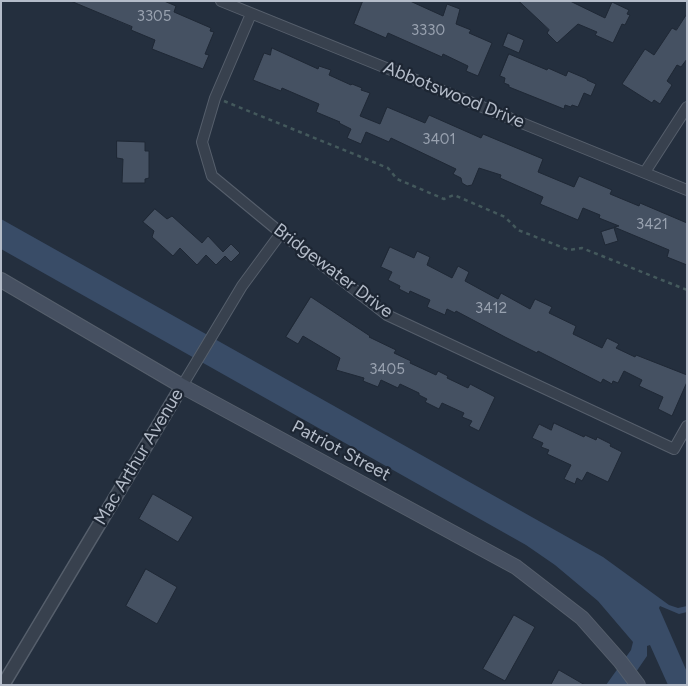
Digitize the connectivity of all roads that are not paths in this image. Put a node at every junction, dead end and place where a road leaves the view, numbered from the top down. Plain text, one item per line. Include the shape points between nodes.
1 (220, 1) edge
2 (252, 14) junction
3 (687, 107) edge
4 (645, 172) junction
5 (687, 190) edge
6 (281, 233) junction
7 (1, 280) edge
8 (182, 386) junction
9 (687, 426) edge
10 (636, 681) edge
11 (3, 685) edge

1 - 2 street, Abbotswood Drive
2 - 4 street, Abbotswood Drive
2 - 6 street, Bridgewater Drive via 215,98 202,142 212,176
3 - 4 street
4 - 5 street, Abbotswood Drive
6 - 8 street, Mac Arthur Avenue via 242,286
6 - 9 street, Bridgewater Drive via 387,315 674,449
7 - 8 main road, Patriot Street
8 - 10 main road, Patriot Street via 516,567 582,618
8 - 11 street, Mac Arthur Avenue

